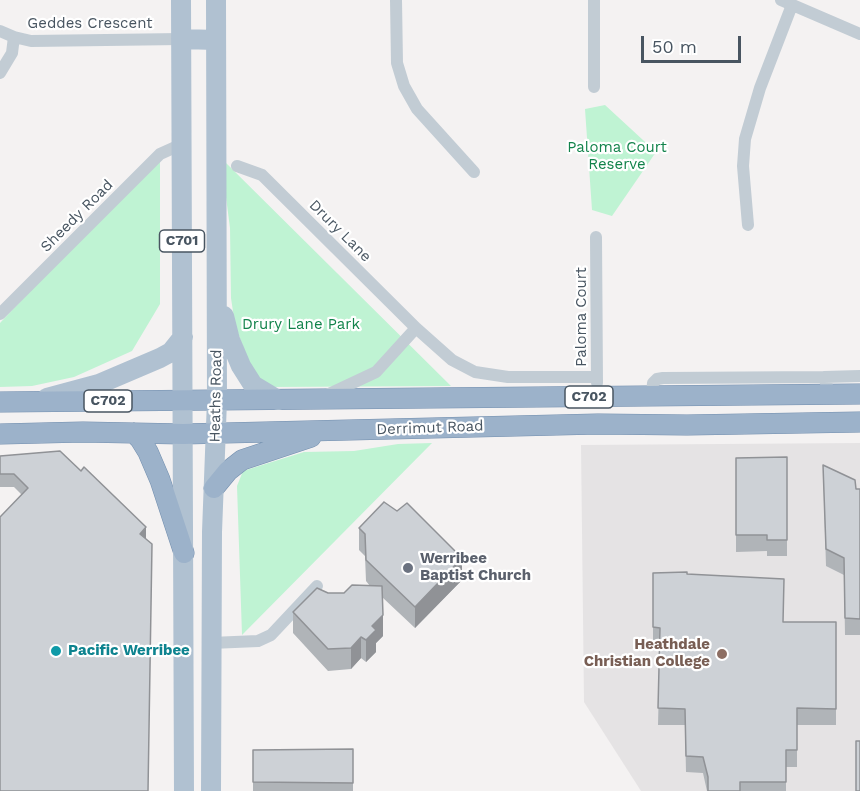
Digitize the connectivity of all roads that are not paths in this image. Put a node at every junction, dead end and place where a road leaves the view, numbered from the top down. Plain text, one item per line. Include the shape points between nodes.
1 (181, 0) edge
2 (216, 0) edge
3 (396, 0) edge
4 (594, 0) edge
5 (787, 3) edge
6 (0, 31) edge
7 (860, 34) edge
8 (14, 37) junction
9 (181, 39) junction
10 (216, 40) junction
11 (0, 73) edge
12 (594, 87) dead end
13 (180, 145) junction
14 (237, 166) dead end
15 (474, 172) dead end
16 (748, 225) dead end
17 (596, 237) dead end
18 (217, 290) junction
19 (0, 314) edge
20 (416, 328) junction
21 (183, 337) junction
22 (860, 376) edge
23 (597, 377) junction
24 (827, 386) junction
25 (860, 394) edge
26 (651, 396) junction
27 (598, 397) junction
28 (317, 399) junction
29 (217, 400) junction
30 (278, 400) junction
31 (183, 401) junction
32 (0, 402) edge
33 (33, 402) junction
34 (860, 422) edge
35 (598, 424) junction
36 (687, 425) junction
37 (328, 431) junction
38 (134, 433) junction
39 (215, 433) junction
40 (0, 434) edge
41 (183, 434) junction
42 (214, 488) junction
43 (184, 553) junction
44 (317, 586) edge
45 (211, 643) junction
46 (184, 690) junction
47 (184, 791) edge
48 (212, 791) edge

1 - 9 main road, C701
2 - 10 main road, Heaths Road / C701
3 - 15 street via 397,63 404,86 417,109
4 - 12 street
5 - 7 street
5 - 16 street via 745,139 742,166
6 - 8 street, Geddes Crescent
8 - 9 street, Geddes Crescent via 31,41
8 - 11 street via 12,53
9 - 10 main road
9 - 13 main road, C701
10 - 18 main road, Heaths Road / C701
13 - 19 street, Sheedy Road via 160,153
13 - 21 main road, C701
14 - 20 street, Drury Lane via 262,175
17 - 23 street, Paloma Court
18 - 29 main road, Heaths Road / C701
18 - 30 main road via 241,366 253,385
20 - 23 street, Drury Lane via 452,360 475,372 508,378
20 - 28 street via 376,372
21 - 31 main road, C701
21 - 33 main road via 160,358 99,384
22 - 24 street
23 - 27 street, Paloma Court
24 - 25 highway, Derrimut Road / C702
24 - 26 highway, Derrimut Road / C702
26 - 27 highway, Derrimut Road / C702
26 - 36 highway via 657,411
27 - 28 highway, Derrimut Road / C702
27 - 35 highway
28 - 30 highway, Derrimut Road / C702
29 - 30 highway, Derrimut Road / C702
29 - 31 highway, Derrimut Road / C702
29 - 39 main road, Heaths Road / C701
31 - 33 highway, Derrimut Road / C702
31 - 41 main road, C701
32 - 33 highway, Derrimut Road / C702
34 - 36 highway, Derrimut Road / C702
35 - 36 highway, Derrimut Road / C702
35 - 37 highway, Derrimut Road / C702
37 - 39 highway, Derrimut Road / C702
37 - 42 highway via 242,460
38 - 40 highway, Derrimut Road / C702
38 - 41 highway, Derrimut Road / C702
38 - 43 highway via 156,471
39 - 41 highway, Derrimut Road / C702
39 - 42 main road, Heaths Road / C701
41 - 43 main road, C701
42 - 45 main road, Heaths Road / C701
43 - 46 main road, C701
44 - 45 street via 271,635 258,641
45 - 46 main road via 194,654
45 - 48 main road, Heaths Road / C701
46 - 47 main road, C701

